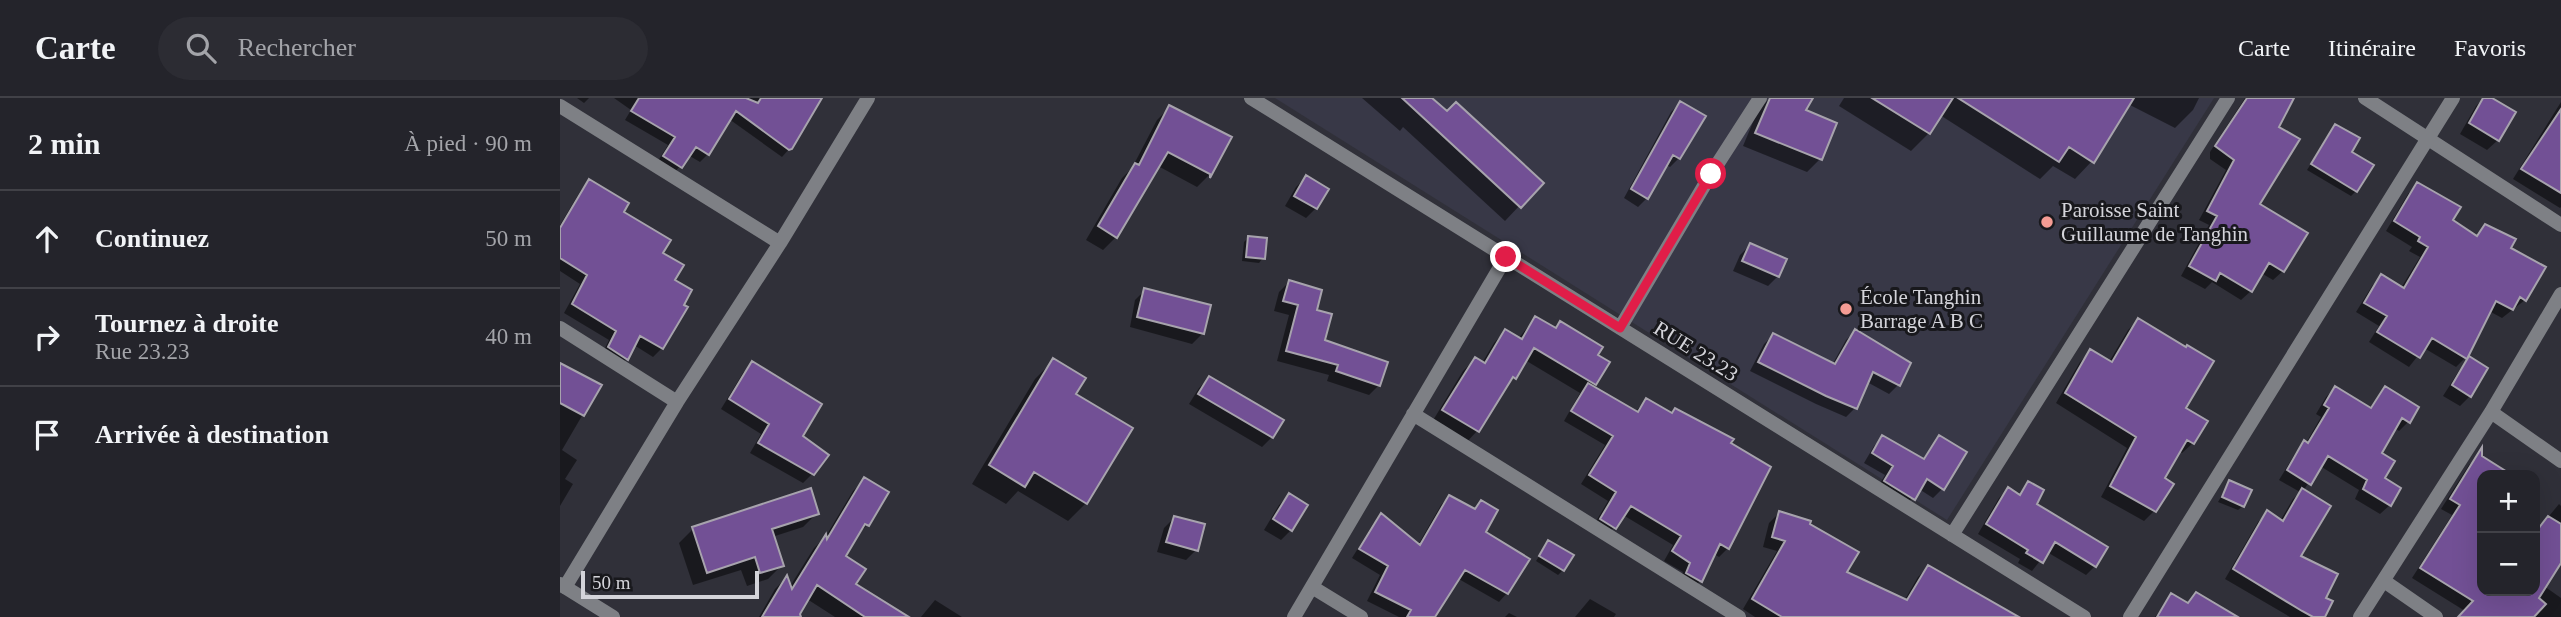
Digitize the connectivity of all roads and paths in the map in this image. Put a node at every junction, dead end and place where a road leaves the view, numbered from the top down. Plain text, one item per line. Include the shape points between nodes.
1 (868, 98) edge
2 (1251, 98) edge
3 (1760, 98) edge
4 (2228, 98) edge
5 (2365, 98) edge
6 (2453, 98) edge
7 (560, 106) edge
8 (2428, 138) junction
9 (2561, 225) edge
10 (780, 243) junction
11 (1506, 257) junction
12 (2561, 294) edge
13 (560, 328) edge
14 (1620, 328) junction
15 (677, 402) junction
16 (2491, 412) junction
17 (1413, 414) junction
18 (2561, 461) edge
19 (1952, 535) junction
20 (2385, 581) junction
21 (562, 586) edge
22 (1312, 587) junction
23 (613, 617) edge
24 (1294, 617) edge
25 (1361, 617) edge
26 (1739, 617) edge
27 (2084, 617) edge
28 (2130, 617) edge
29 (2360, 617) edge
30 (2436, 617) edge

1 - 10 street
2 - 11 street, RUE 23.23
3 - 14 street
4 - 19 street
5 - 8 street
6 - 8 street
7 - 10 street
8 - 9 street
8 - 28 street
10 - 15 street
11 - 14 street, RUE 23.23
11 - 17 street
12 - 16 street
13 - 15 street
14 - 19 street, RUE 23.23
15 - 21 street
16 - 18 street
16 - 20 street
17 - 22 street
17 - 26 street
19 - 27 street, RUE 23.23
20 - 29 street
20 - 30 street
21 - 23 street
22 - 24 street
22 - 25 street

